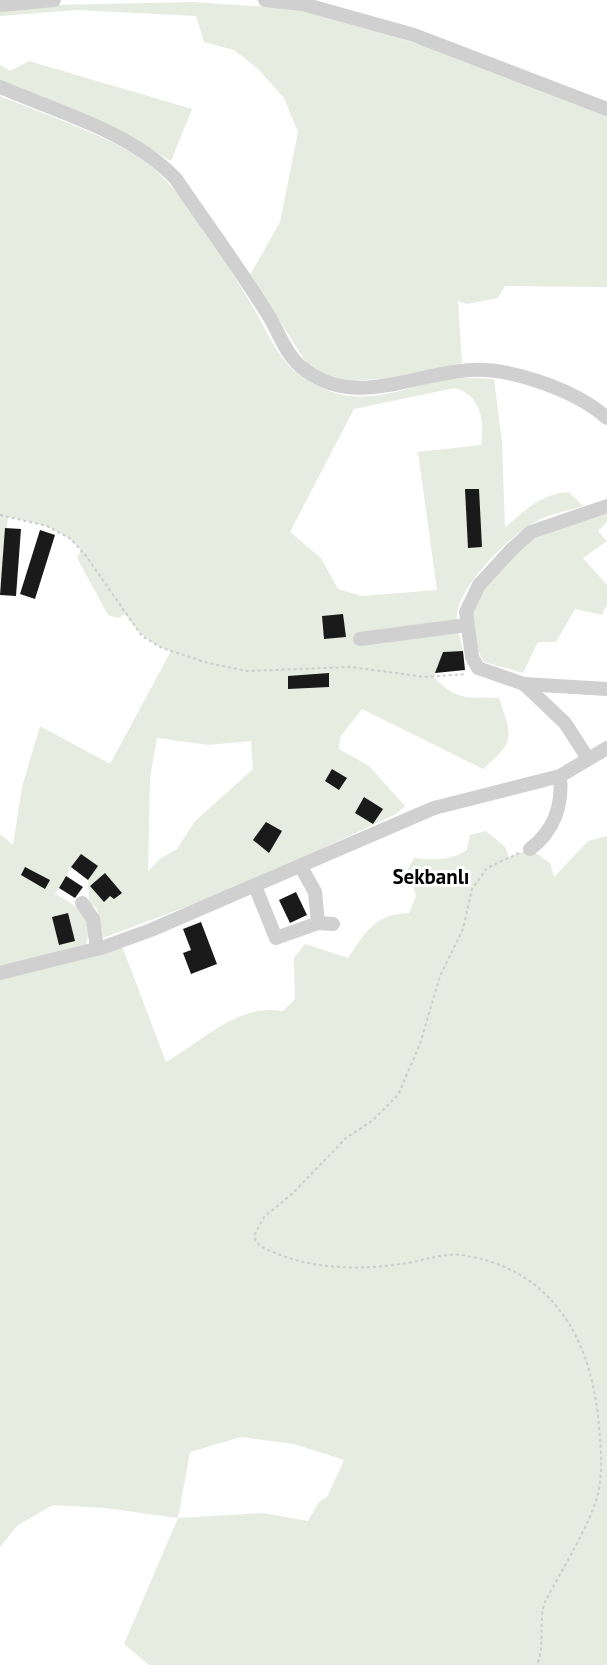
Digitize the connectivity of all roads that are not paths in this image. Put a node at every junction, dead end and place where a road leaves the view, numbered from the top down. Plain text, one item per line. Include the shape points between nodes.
1 (54, 0) edge
2 (265, 0) edge
3 (0, 5) edge
4 (0, 87) edge
5 (607, 109) edge
6 (607, 418) edge
7 (607, 506) edge
8 (467, 625) junction
9 (360, 639) dead end
10 (524, 684) junction
11 (607, 689) edge
12 (607, 748) edge
13 (587, 757) junction
14 (560, 776) junction
15 (530, 849) road end
16 (301, 867) junction
17 (255, 886) junction
18 (82, 903) dead end
19 (318, 923) junction
20 (333, 924) dead end
21 (97, 949) junction
22 (0, 973) edge

1 - 3 street
2 - 5 street via 303,4 414,35
4 - 6 street via 132,144 161,163 176,179 270,318 291,356 308,373 334,385 365,388 458,371 501,372 572,395
7 - 8 street via 525,536 479,585 468,605
8 - 9 street
8 - 10 street via 474,663 482,671
10 - 11 street
10 - 13 street via 565,723
12 - 13 street
13 - 14 street
14 - 15 street via 562,799 558,812 546,835
14 - 16 street via 434,808
16 - 17 street
16 - 19 street via 315,892
17 - 19 street via 276,938
17 - 21 street
18 - 21 street via 93,918
19 - 20 street
21 - 22 street

